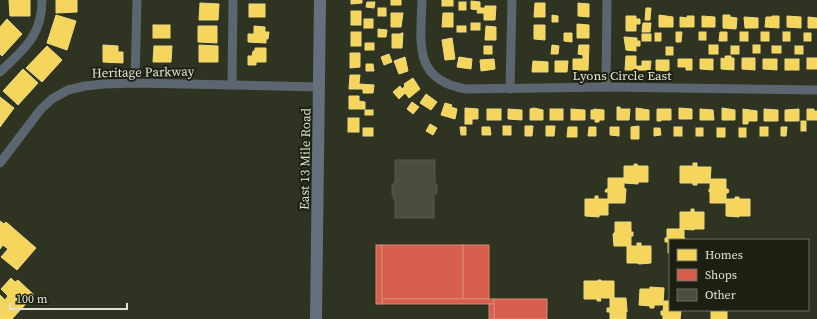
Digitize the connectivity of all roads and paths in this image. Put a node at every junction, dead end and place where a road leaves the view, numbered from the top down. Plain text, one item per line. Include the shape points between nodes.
1 (42, 0) edge
2 (137, 0) edge
3 (233, 0) edge
4 (320, 0) edge
5 (422, 0) edge
6 (512, 0) edge
7 (607, 0) edge
8 (0, 72) edge
9 (135, 83) junction
10 (232, 85) junction
11 (320, 87) junction
12 (606, 88) junction
13 (510, 89) junction
14 (817, 90) edge
15 (0, 163) edge
16 (316, 319) edge

1 - 8 street via 42,13 33,37
2 - 9 street
3 - 10 street
4 - 11 main road, East 13 Mile Road
5 - 13 street, Lyons Circle East via 422,50 431,73 438,80 455,87
6 - 13 street
7 - 12 street
9 - 10 street, Heritage Parkway
9 - 15 street, Heritage Parkway via 85,86 68,90 52,99 41,109
10 - 11 street, Heritage Parkway
11 - 16 main road, East 13 Mile Road
12 - 13 street, Lyons Circle East
12 - 14 street, Lyons Circle East

